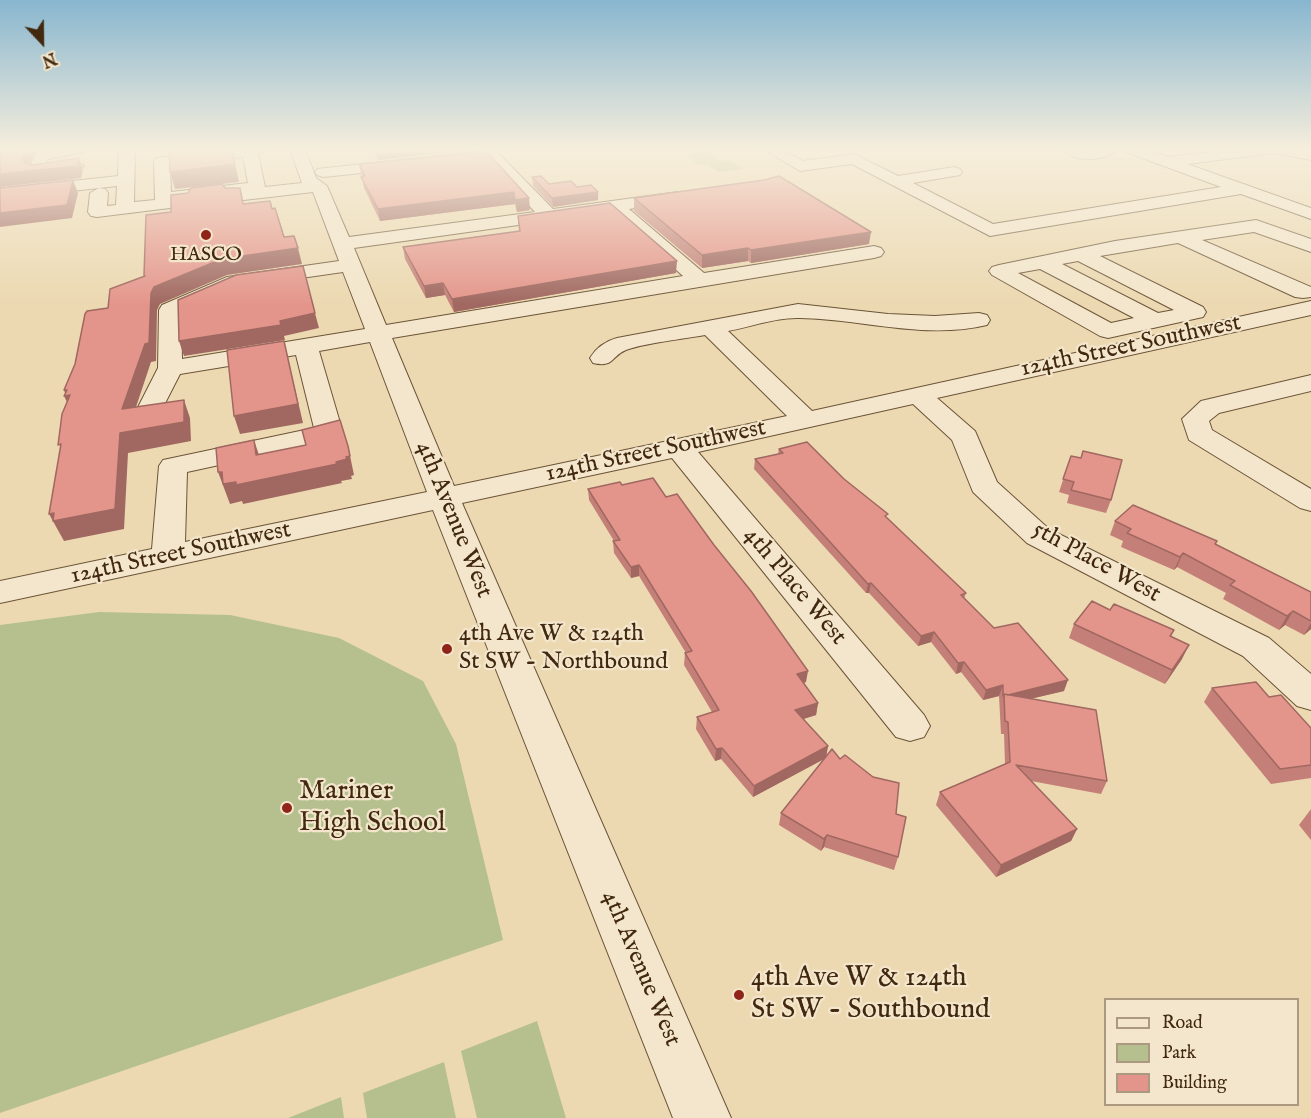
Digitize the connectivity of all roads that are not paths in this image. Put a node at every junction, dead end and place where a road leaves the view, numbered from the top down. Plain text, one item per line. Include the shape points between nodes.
1 (17, 201) edge
2 (96, 201) edge
3 (125, 201) edge
4 (169, 201) edge
5 (330, 201) edge
6 (535, 201) edge
7 (650, 201) edge
8 (935, 201) edge
9 (1168, 201) edge
10 (1276, 201) edge
11 (0, 204) edge
12 (615, 206) junction
13 (125, 209) junction
14 (1309, 213) edge
15 (548, 215) junction
16 (396, 230) junction
17 (1253, 235) junction
18 (1182, 238) junction
19 (1311, 246) edge
20 (874, 252) dead end
21 (347, 254) junction
22 (1082, 255) junction
23 (413, 257) edge
24 (1043, 262) junction
25 (699, 280) junction
26 (1309, 296) edge
27 (436, 300) edge
28 (1196, 312) junction
29 (449, 320) junction
30 (979, 320) dead end
31 (1156, 321) junction
32 (1225, 327) junction
33 (711, 328) junction
34 (1108, 331) junction
35 (377, 333) junction
36 (306, 346) junction
37 (1133, 346) junction
38 (602, 358) dead end
39 (170, 368) junction
40 (1311, 383) edge
41 (916, 394) junction
42 (148, 413) edge
43 (805, 419) junction
44 (679, 448) junction
45 (444, 498) junction
46 (1311, 502) edge
47 (168, 556) junction
48 (0, 592) edge
49 (1311, 696) edge
50 (910, 726) dead end
51 (702, 1118) edge

1 - 11 street
2 - 13 street via 97,212
3 - 13 street
4 - 13 street
5 - 21 street, 4th Avenue West
6 - 15 street
7 - 12 street
8 - 9 street via 990,230
10 - 14 street
12 - 15 street
12 - 25 street
14 - 17 street via 1258,221
15 - 16 street via 512,213
16 - 21 street
16 - 23 street
17 - 18 street via 1219,232
17 - 19 street
18 - 22 street
18 - 26 street
20 - 25 street
21 - 35 street, 4th Avenue West
21 - 39 street via 234,281 170,310
22 - 24 street
22 - 28 street
24 - 31 street
24 - 34 street via 999,271
25 - 29 street
26 - 32 street, 124th Street Southwest
27 - 29 street
28 - 31 street
28 - 32 street
29 - 35 street
30 - 33 street via 935,323 798,312
31 - 34 street
32 - 37 street, 124th Street Southwest
33 - 38 street via 617,345
33 - 43 street
34 - 37 street
35 - 36 street
35 - 45 street, 4th Avenue West
36 - 39 street
36 - 47 street via 329,433 173,466
37 - 41 street, 124th Street Southwest
39 - 42 street
40 - 46 street via 1210,407 1195,419 1199,434
41 - 43 street, 124th Street Southwest
41 - 49 street, 5th Place West via 965,437 984,486 1038,536 1256,647
43 - 44 street, 124th Street Southwest
44 - 45 street, 124th Street Southwest
44 - 50 street, 4th Place West
45 - 47 street, 124th Street Southwest
45 - 51 street, 4th Avenue West
47 - 48 street, 124th Street Southwest

